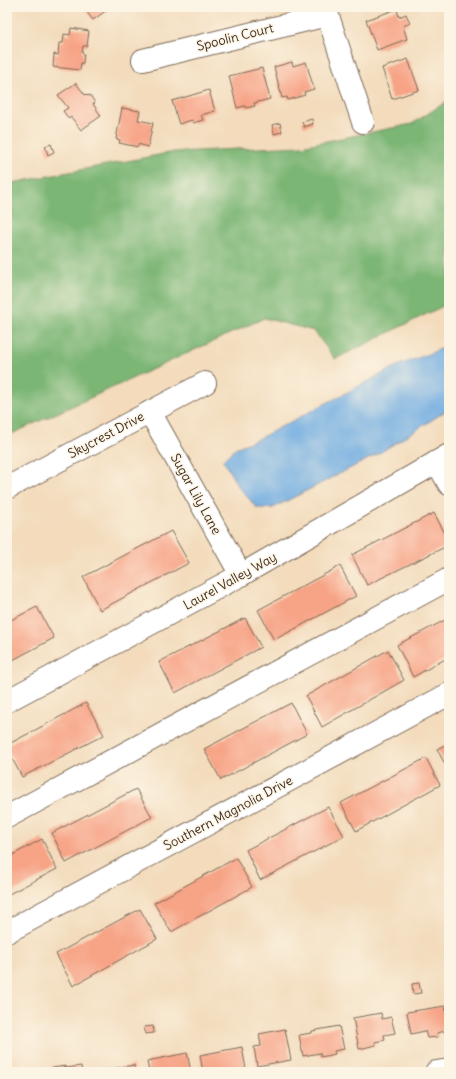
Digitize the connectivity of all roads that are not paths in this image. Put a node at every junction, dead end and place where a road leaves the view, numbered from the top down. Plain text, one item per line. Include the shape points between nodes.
1 (326, 11) edge
2 (143, 60) dead end
3 (363, 122) dead end
4 (205, 383) dead end
5 (150, 412) junction
6 (443, 458) edge
7 (449, 484) edge
8 (7, 488) edge
9 (241, 575) junction
10 (449, 579) edge
11 (449, 694) edge
12 (7, 701) edge
13 (7, 817) edge
14 (7, 932) edge
15 (449, 1070) edge
16 (436, 1072) edge

1 - 2 street, Spoolin Court
1 - 3 street
4 - 5 street, Skycrest Drive
5 - 8 street, Skycrest Drive
5 - 9 street, Sugar Lily Lane
6 - 7 street
6 - 9 street, Laurel Valley Way
9 - 12 street, Laurel Valley Way
10 - 13 street
11 - 14 street, Southern Magnolia Drive
15 - 16 street

